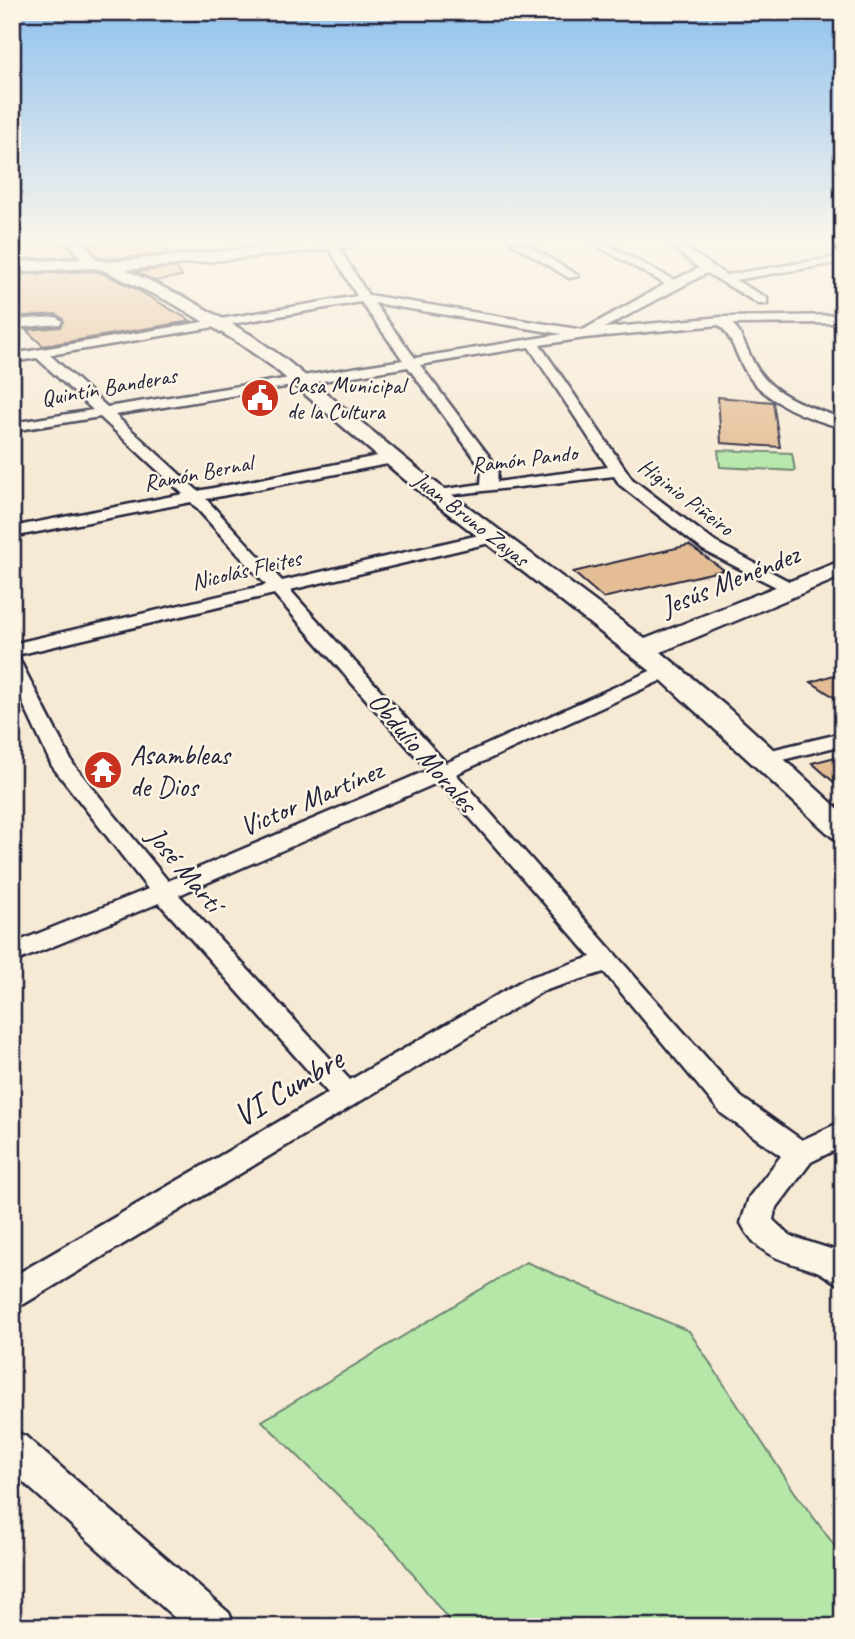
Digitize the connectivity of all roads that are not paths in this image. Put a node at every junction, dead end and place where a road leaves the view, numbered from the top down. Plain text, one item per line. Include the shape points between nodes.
1 (211, 319) edge
2 (239, 319) edge
3 (379, 319) edge
4 (496, 319) edge
5 (611, 319) edge
6 (783, 319) edge
7 (56, 321) dead end
8 (722, 321) junction
9 (218, 323) junction
10 (12, 324) edge
11 (585, 334) junction
12 (532, 342) junction
13 (41, 354) junction
14 (12, 358) edge
15 (410, 362) junction
16 (297, 380) junction
17 (103, 410) junction
18 (843, 424) edge
19 (12, 427) edge
20 (393, 458) junction
21 (616, 471) junction
22 (489, 486) junction
23 (438, 494) junction
24 (195, 497) junction
25 (12, 532) edge
26 (492, 537) junction
27 (843, 567) edge
28 (279, 588) junction
29 (792, 590) junction
30 (12, 650) edge
31 (642, 650) junction
32 (12, 659) edge
33 (666, 671) junction
34 (843, 739) edge
35 (766, 758) junction
36 (443, 775) junction
37 (843, 830) edge
38 (164, 893) junction
39 (12, 954) edge
40 (609, 961) junction
41 (347, 1095) junction
42 (843, 1132) edge
43 (800, 1154) junction
44 (842, 1271) edge
45 (12, 1294) edge
46 (12, 1448) edge
47 (215, 1627) edge

1 - 9 main road, Juan Bruno Zayas
2 - 9 street
3 - 15 street
4 - 11 street
5 - 11 street
6 - 8 street
7 - 10 street
8 - 11 street
8 - 18 street via 735,332 766,388
9 - 13 street
9 - 16 main road, Juan Bruno Zayas
11 - 12 street, Quintín Banderas
12 - 15 street, Quintín Banderas
12 - 21 street, Higinio Piñeiro
13 - 14 street
13 - 17 street, Obdulio Morales
15 - 16 street, Quintín Banderas
15 - 22 street via 490,468
16 - 17 street, Quintín Banderas
16 - 20 main road, Juan Bruno Zayas
17 - 19 street, Quintín Banderas
17 - 24 street, Obdulio Morales
20 - 23 main road, Juan Bruno Zayas
20 - 24 street, Ramón Bernal
21 - 22 street, Ramón Pando
21 - 29 street, Higinio Piñeiro via 709,546
22 - 23 street, Ramón Pando
23 - 26 main road, Juan Bruno Zayas
24 - 25 street, Ramón Bernal
24 - 28 street, Obdulio Morales
26 - 28 street, Nicolás Fleites
26 - 31 main road, Juan Bruno Zayas
27 - 29 main road, Jesús Menéndez
28 - 30 street, Nicolás Fleites
28 - 36 street, Obdulio Morales
29 - 31 main road, Jesús Menéndez
31 - 33 main road, Juan Bruno Zayas
32 - 38 street, José Martí via 63,766
33 - 35 main road, Juan Bruno Zayas
33 - 36 street, Victor Martínez
34 - 35 street
35 - 37 main road, Juan Bruno Zayas
36 - 38 street, Victor Martínez
36 - 40 street, Obdulio Morales
38 - 39 street, Victor Martínez
38 - 41 street, José Martí
40 - 41 street, VI Cumbre via 534,985
40 - 43 street, Obdulio Morales via 732,1105
41 - 45 street, VI Cumbre
42 - 43 street
43 - 44 street via 760,1206 757,1223 782,1250 826,1259
46 - 47 street

